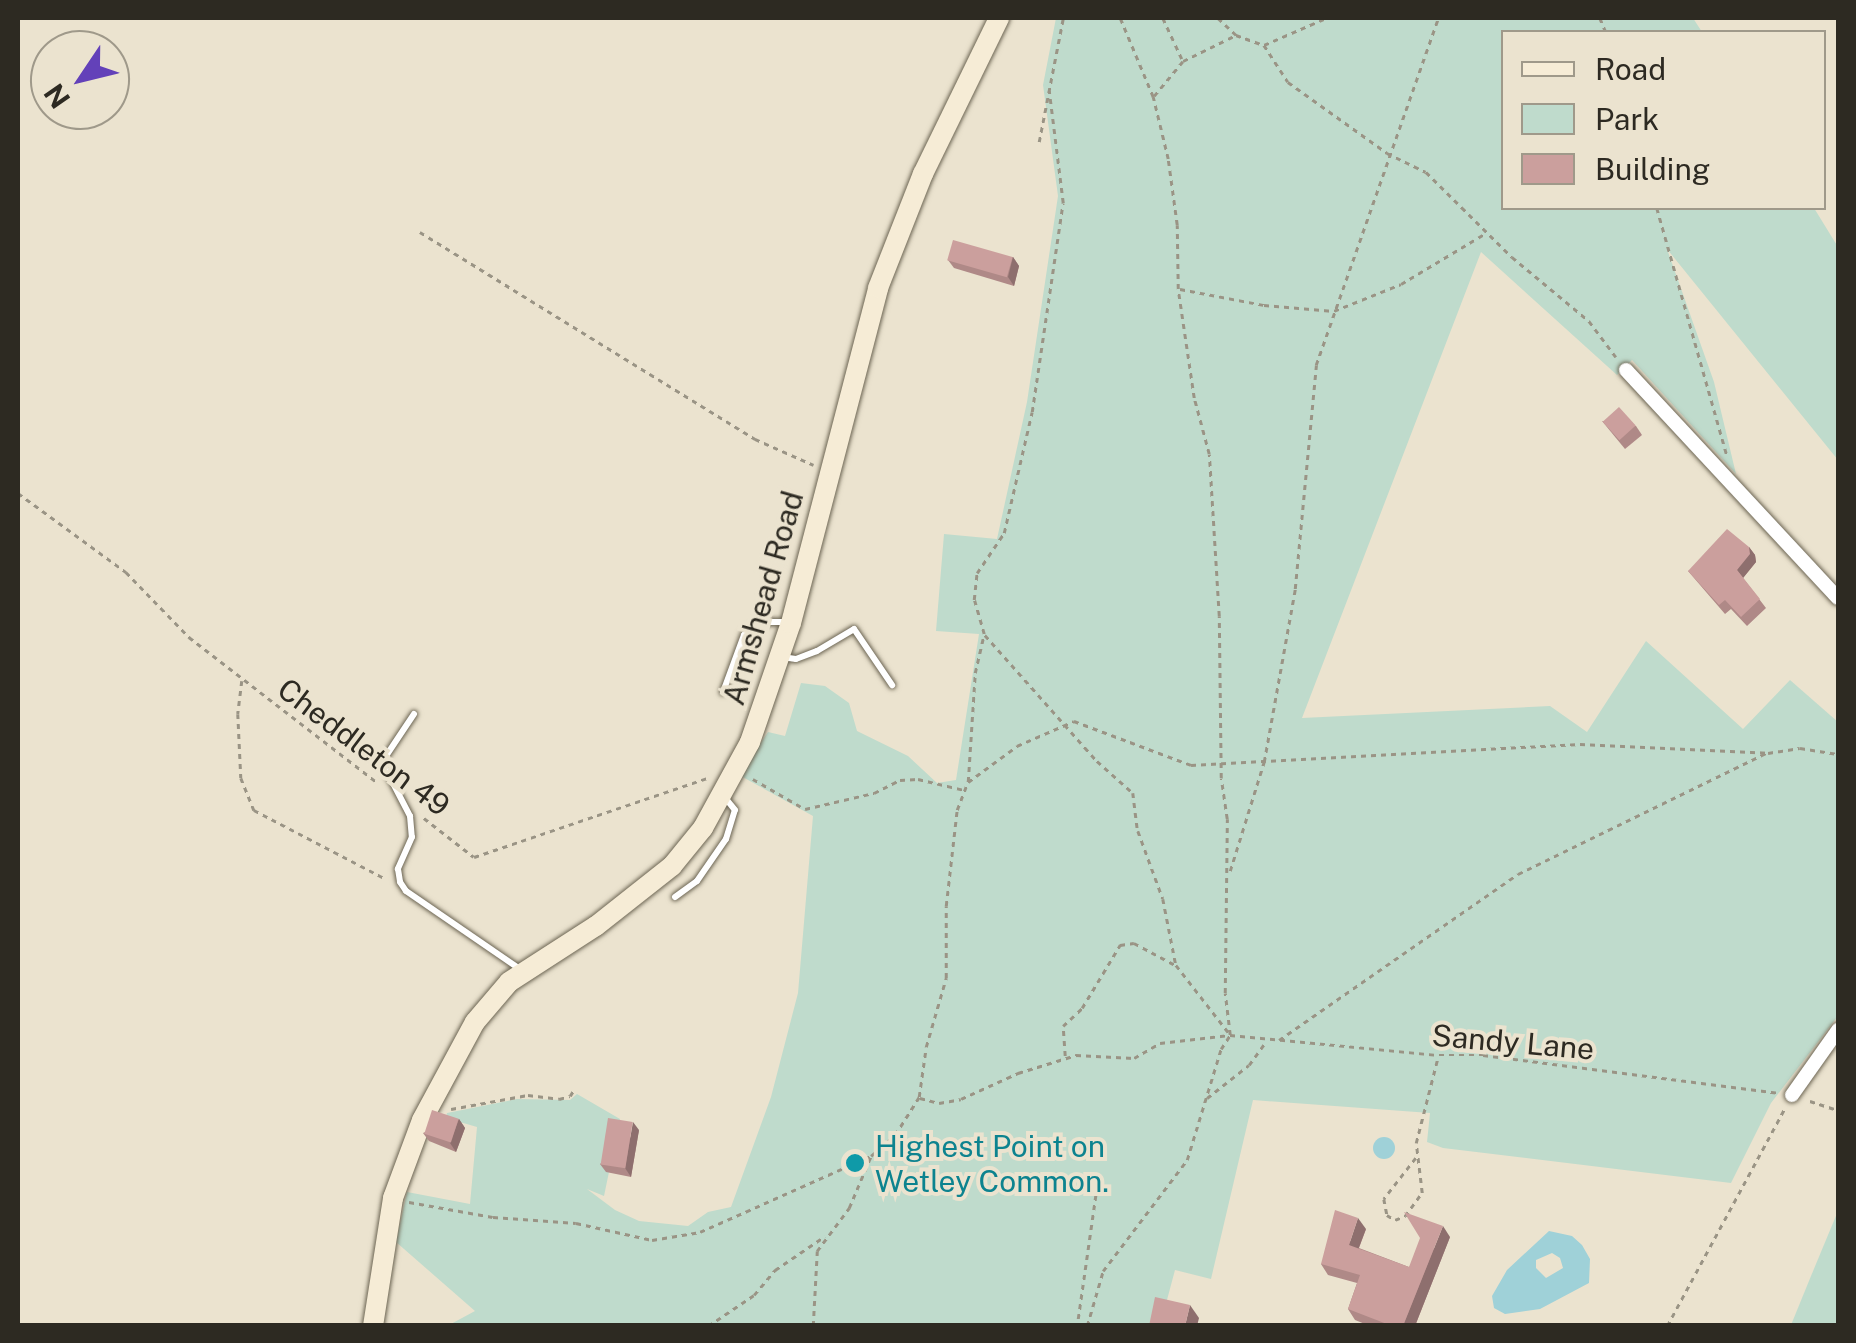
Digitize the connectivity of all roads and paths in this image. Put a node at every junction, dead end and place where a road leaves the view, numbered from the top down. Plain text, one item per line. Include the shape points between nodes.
1 (999, 18) edge
2 (1062, 18) edge
3 (1120, 18) edge
4 (1164, 18) edge
5 (1218, 18) edge
6 (1326, 18) edge
7 (1438, 18) edge
8 (1236, 35) junction
9 (1264, 45) junction
10 (1183, 61) junction
11 (1049, 92) junction
12 (1153, 97) junction
13 (1039, 142) dead end
14 (1387, 153) junction
15 (1658, 210) edge
16 (420, 232) dead end
17 (1487, 232) junction
18 (1178, 289) junction
19 (1334, 311) junction
20 (1626, 370) joint
21 (830, 471) junction
22 (1732, 484) junction
23 (18, 493) edge
24 (1838, 598) edge
25 (791, 623) junction
26 (984, 634) junction
27 (781, 657) junction
28 (243, 680) junction
29 (892, 685) dead end
30 (723, 692) dead end
31 (414, 714) dead end
32 (1064, 726) junction
33 (1768, 753) junction
34 (1838, 754) edge
35 (1264, 762) junction
36 (1222, 765) junction
37 (735, 768) junction
38 (968, 782) junction
39 (964, 790) junction
40 (723, 797) junction
41 (399, 799) junction
42 (1229, 876) junction
43 (406, 891) junction
44 (675, 897) dead end
45 (1176, 965) junction
46 (525, 972) junction
47 (1838, 1030) edge
48 (1230, 1034) junction
49 (1268, 1040) junction
50 (1278, 1041) junction
51 (1439, 1056) junction
52 (1066, 1058) junction
53 (575, 1088) dead end
54 (1792, 1095) junction
55 (919, 1097) junction
56 (1206, 1098) junction
57 (430, 1105) junction
58 (1838, 1110) edge
59 (871, 1156) junction
60 (1416, 1158) junction
61 (1099, 1172) dead end
62 (393, 1198) junction
63 (827, 1235) junction
64 (1078, 1319) dead end
65 (372, 1326) edge
66 (708, 1326) edge
67 (813, 1326) edge
68 (1087, 1326) edge
69 (1667, 1326) edge

1 - 21 street, Armshead Road via 923,174 878,288
2 - 11 path
3 - 12 path
4 - 10 path
5 - 8 path
6 - 9 path
7 - 14 path
8 - 9 path
8 - 10 path
9 - 14 path via 1288,82
10 - 12 path
11 - 13 path
11 - 26 path via 1063,203 1032,412 1004,534 977,573 974,600
12 - 18 path via 1176,224
14 - 17 path via 1426,172
14 - 19 path
15 - 22 path
16 - 21 path via 755,439
17 - 19 path via 1401,284
17 - 20 path via 1588,321
18 - 19 path
18 - 36 path via 1209,454
19 - 35 path via 1316,366 1295,589
20 - 22 street
21 - 25 street, Armshead Road
22 - 24 street
23 - 28 path, Cheddleton 49 via 126,572 189,637
25 - 27 street, Armshead Road
25 - 30 lane via 769,620 744,635
26 - 32 path
26 - 38 path
27 - 29 lane via 817,651 854,629
27 - 37 street, Armshead Road
28 - 41 path, Cheddleton 49
28 - 43 path via 241,778 254,810
31 - 41 lane via 382,762
32 - 36 path via 1074,720 1191,766
32 - 38 path via 1017,746
32 - 45 path via 1133,793
33 - 34 path via 1800,748
33 - 35 path via 1580,744
33 - 50 path via 1518,874
35 - 36 path
35 - 42 path
36 - 42 path
37 - 39 path via 805,809 900,780
37 - 40 street, Armshead Road
37 - 41 path, Cheddleton 49 via 474,857
38 - 39 path
39 - 55 path via 946,906 946,978
40 - 44 lane via 735,810 726,839 697,880
40 - 46 street, Armshead Road via 672,866
41 - 43 lane via 412,837 398,876
42 - 48 path
43 - 46 lane
45 - 48 path
45 - 52 path via 1134,943 1120,945 1082,1008 1063,1026
46 - 57 street, Armshead Road via 488,1003
47 - 54 street
48 - 49 path, Sandy Lane
48 - 52 path, Sandy Lane via 1160,1043 1134,1058
48 - 56 path
49 - 50 path, Sandy Lane
49 - 56 path via 1250,1065
50 - 51 path, Sandy Lane
51 - 54 path, Sandy Lane
51 - 60 path
52 - 55 path via 961,1099 939,1103
53 - 57 path via 559,1100 515,1096 458,1109
54 - 58 path, Sandy Lane
54 - 69 path
55 - 59 path via 895,1135
56 - 68 path via 1187,1160 1102,1272
57 - 62 street, Armshead Road
59 - 62 path via 700,1232 652,1240
59 - 63 path via 849,1208
60 - 60 path via 1422,1193 1395,1220 1384,1199
61 - 64 path
62 - 65 street, Armshead Road
63 - 66 path
63 - 67 path via 814,1271

